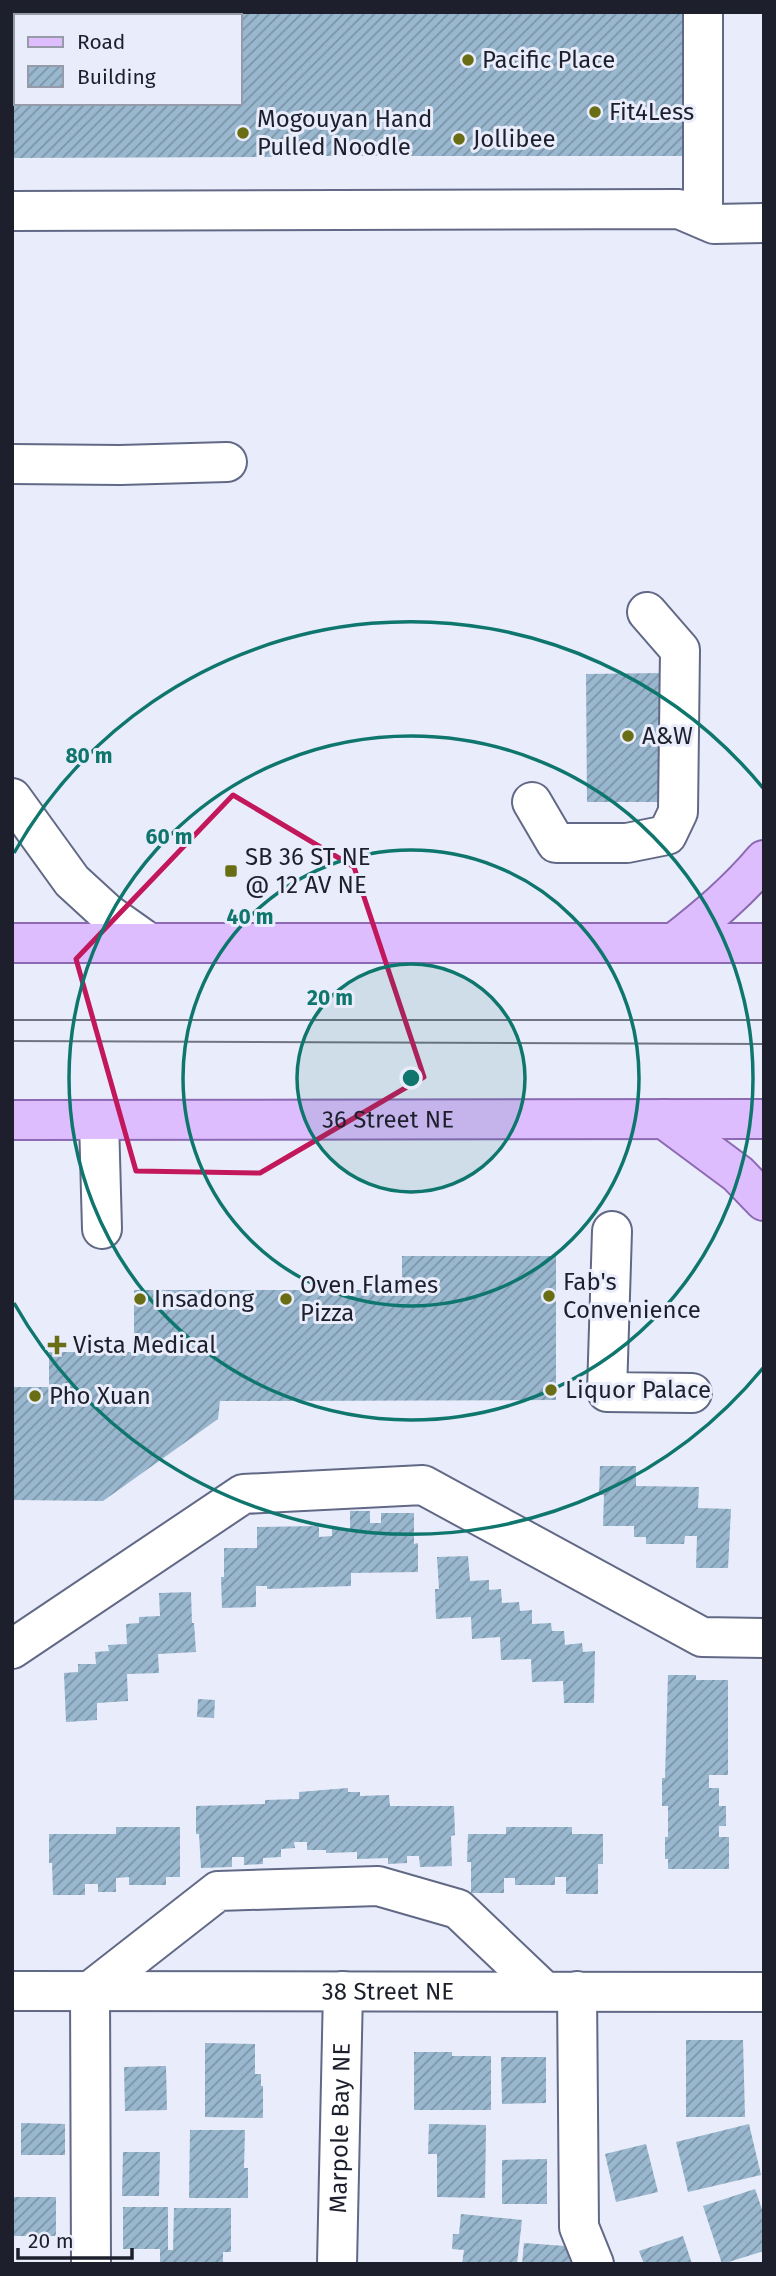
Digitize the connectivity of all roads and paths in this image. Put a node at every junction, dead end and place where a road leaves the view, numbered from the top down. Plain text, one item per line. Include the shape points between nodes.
1 (704, 12) edge
2 (12, 211) edge
3 (704, 218) junction
4 (764, 223) edge
5 (227, 461) dead end
6 (12, 464) edge
7 (647, 612) dead end
8 (12, 799) edge
9 (532, 802) dead end
10 (764, 860) edge
11 (12, 943) edge
12 (149, 943) junction
13 (674, 943) junction
14 (764, 943) edge
15 (664, 1119) junction
16 (764, 1119) edge
17 (12, 1120) edge
18 (99, 1120) junction
19 (764, 1201) edge
20 (102, 1229) dead end
21 (611, 1231) dead end
22 (692, 1393) dead end
23 (764, 1638) edge
24 (12, 1648) edge
25 (12, 1991) edge
26 (90, 1991) junction
27 (343, 1991) junction
28 (560, 1991) junction
29 (764, 1992) edge
30 (91, 2264) edge
31 (337, 2264) edge
32 (594, 2264) edge

1 - 3 street
2 - 3 street via 679,209
3 - 4 street via 714,224
5 - 6 street
7 - 9 street via 680,650 678,812 667,835 627,843 556,844
8 - 12 street via 72,881
10 - 13 main road via 716,910
11 - 12 main road
12 - 13 main road
13 - 14 main road
15 - 16 main road, 36 Street NE
15 - 18 main road, 36 Street NE
15 - 19 main road via 738,1174
17 - 18 main road, 36 Street NE
18 - 20 street
21 - 22 street via 607,1392
23 - 24 street via 702,1637 423,1485 243,1494
25 - 26 street, 38 Street NE
26 - 27 street, 38 Street NE
26 - 28 street via 218,1891 378,1885 458,1909
26 - 30 street
27 - 28 street, 38 Street NE
27 - 31 street, Marpole Bay NE
28 - 29 street, 38 Street NE
28 - 32 street via 579,2227

